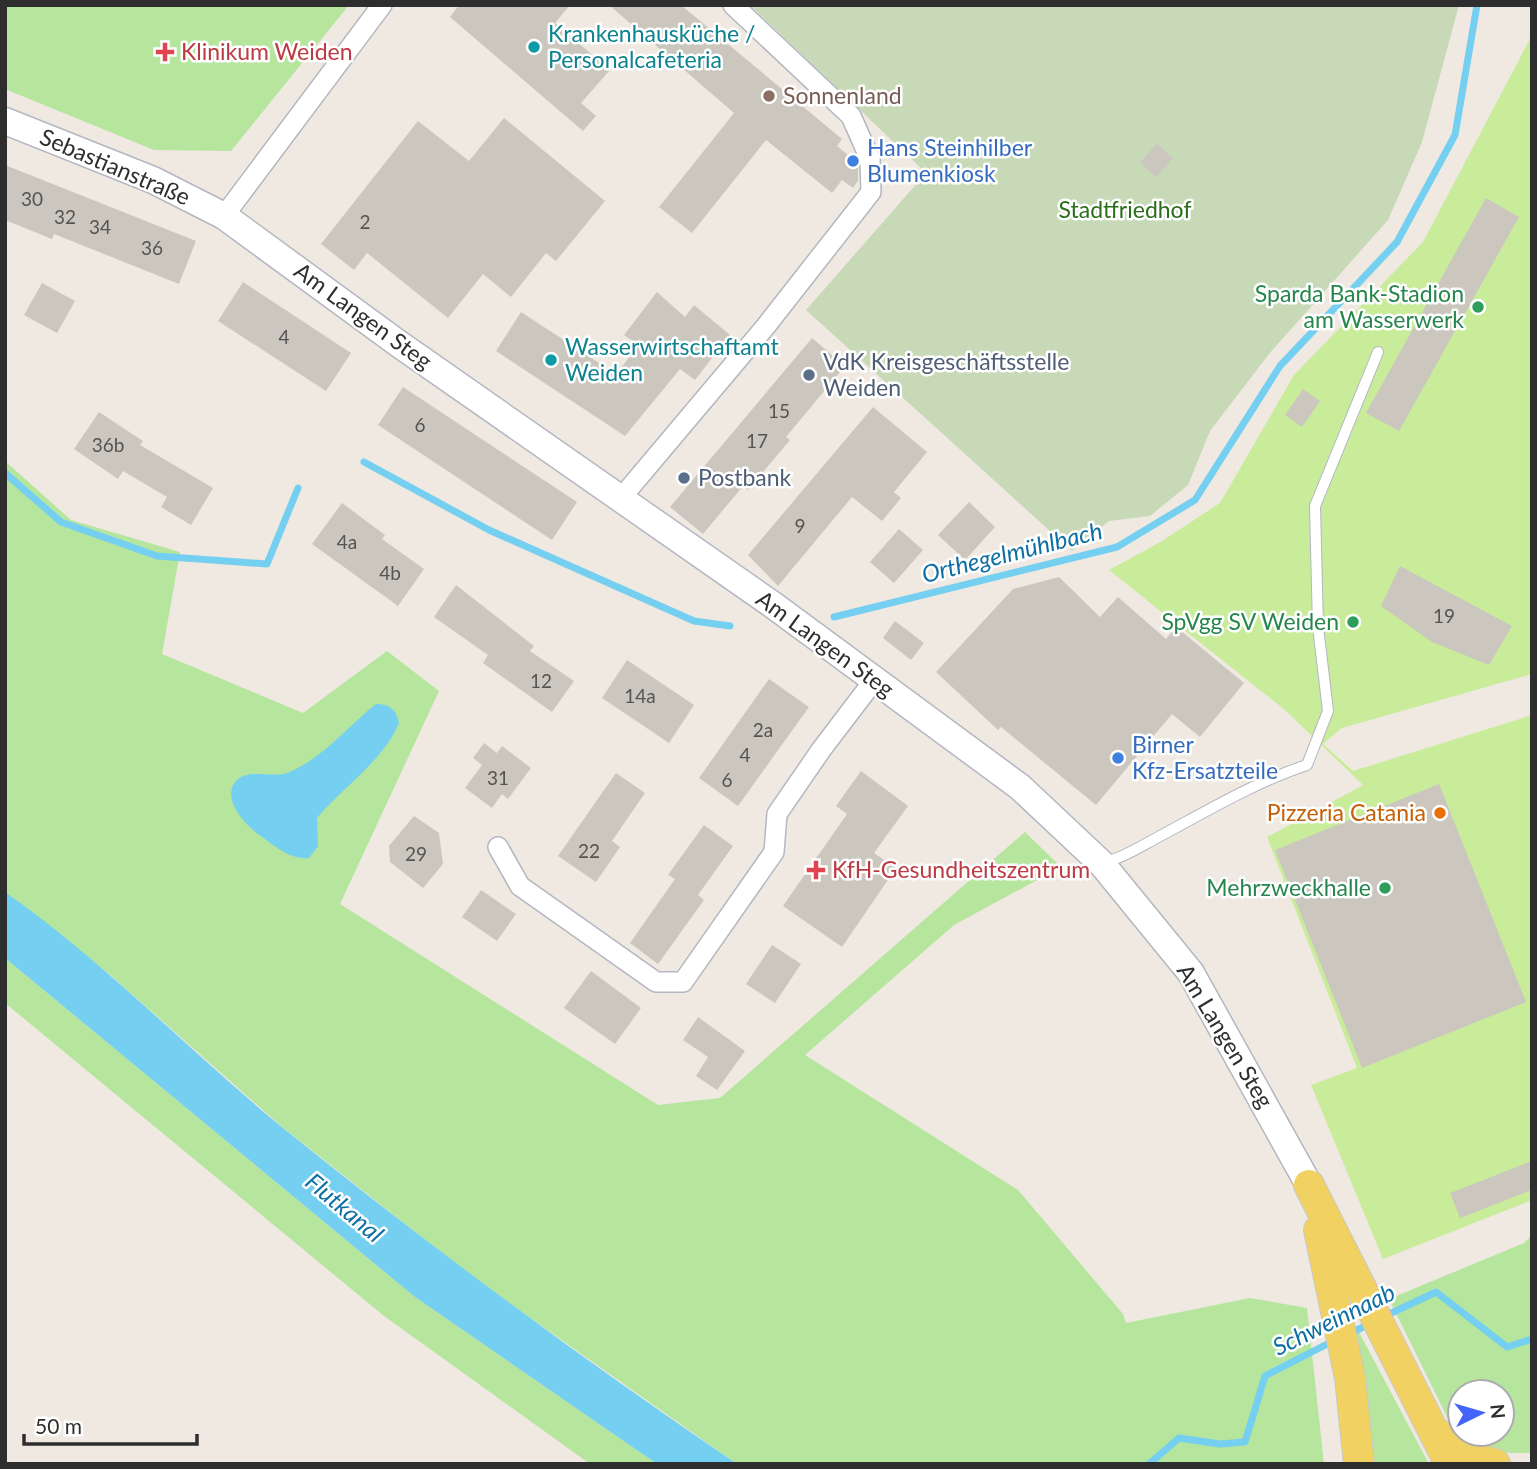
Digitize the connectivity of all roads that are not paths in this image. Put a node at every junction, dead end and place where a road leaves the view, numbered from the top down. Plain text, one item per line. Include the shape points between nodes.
1 (382, 5) edge
2 (733, 5) edge
3 (5, 121) edge
4 (224, 216) junction
5 (1378, 352) dead end
6 (622, 497) junction
7 (875, 679) junction
8 (498, 847) dead end
9 (1102, 863) junction
10 (1309, 1185) joint
11 (1338, 1265) junction
12 (1433, 1430) junction
13 (1359, 1464) edge
14 (1450, 1464) edge
15 (1495, 1464) edge

1 - 4 street
2 - 6 street via 852,116 870,159 871,192
3 - 4 street, Sebastianstraße via 153,180
4 - 6 street, Am Langen Steg via 398,344
5 - 9 lane via 1315,506 1318,627 1328,711 1307,765 1209,810 1123,858
6 - 7 street, Am Langen Steg
7 - 8 street via 777,814 774,852 683,982 656,982 520,886
7 - 9 street, Am Langen Steg via 1020,788
9 - 10 street, Am Langen Steg via 1191,973
10 - 11 main road
11 - 12 main road
11 - 13 main road
12 - 14 main road
12 - 15 main road via 1464,1455

